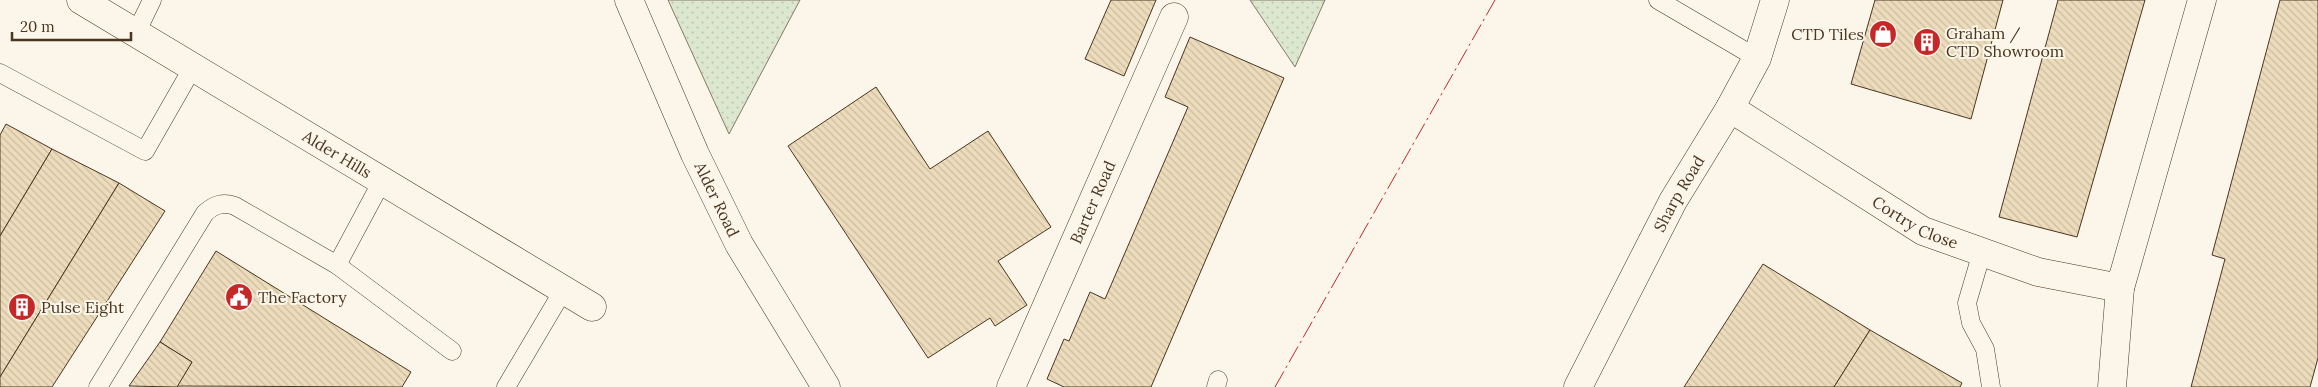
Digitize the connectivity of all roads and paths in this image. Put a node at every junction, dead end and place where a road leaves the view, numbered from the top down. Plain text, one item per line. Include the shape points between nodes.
1 (81, 0) edge
2 (152, 0) edge
3 (629, 0) edge
4 (1658, 0) edge
5 (1775, 0) edge
6 (2202, 0) edge
7 (1174, 17) dead end
8 (136, 33) junction
9 (1757, 58) junction
10 (193, 67) junction
11 (0, 73) edge
12 (1730, 108) junction
13 (382, 181) junction
14 (1982, 252) junction
15 (337, 265) junction
16 (2120, 288) junction
17 (564, 289) junction
18 (592, 307) dead end
19 (452, 351) dead end
20 (98, 387) edge
21 (506, 387) edge
22 (826, 387) edge
23 (1011, 387) edge
24 (1578, 387) edge
25 (1990, 387) edge
26 (2112, 387) edge

1 - 8 street, Alder Hills
2 - 8 lane
3 - 22 street, Alder Road via 695,154 739,244
4 - 9 lane
5 - 9 street, Sharp Road
6 - 16 street
7 - 23 street, Barter Road
8 - 10 street, Alder Hills
9 - 12 street, Sharp Road
10 - 11 lane via 145,151
10 - 13 street, Alder Hills
12 - 14 street, Cortry Close via 1923,230
12 - 24 street, Sharp Road via 1673,201
13 - 15 lane
13 - 17 street, Alder Hills
14 - 16 street, Cortry Close via 2038,272
14 - 25 lane via 1967,303 1971,323 1985,350
15 - 19 lane
15 - 20 lane via 235,206 225,203 210,208
16 - 26 street
17 - 18 street, Alder Hills
17 - 21 lane

